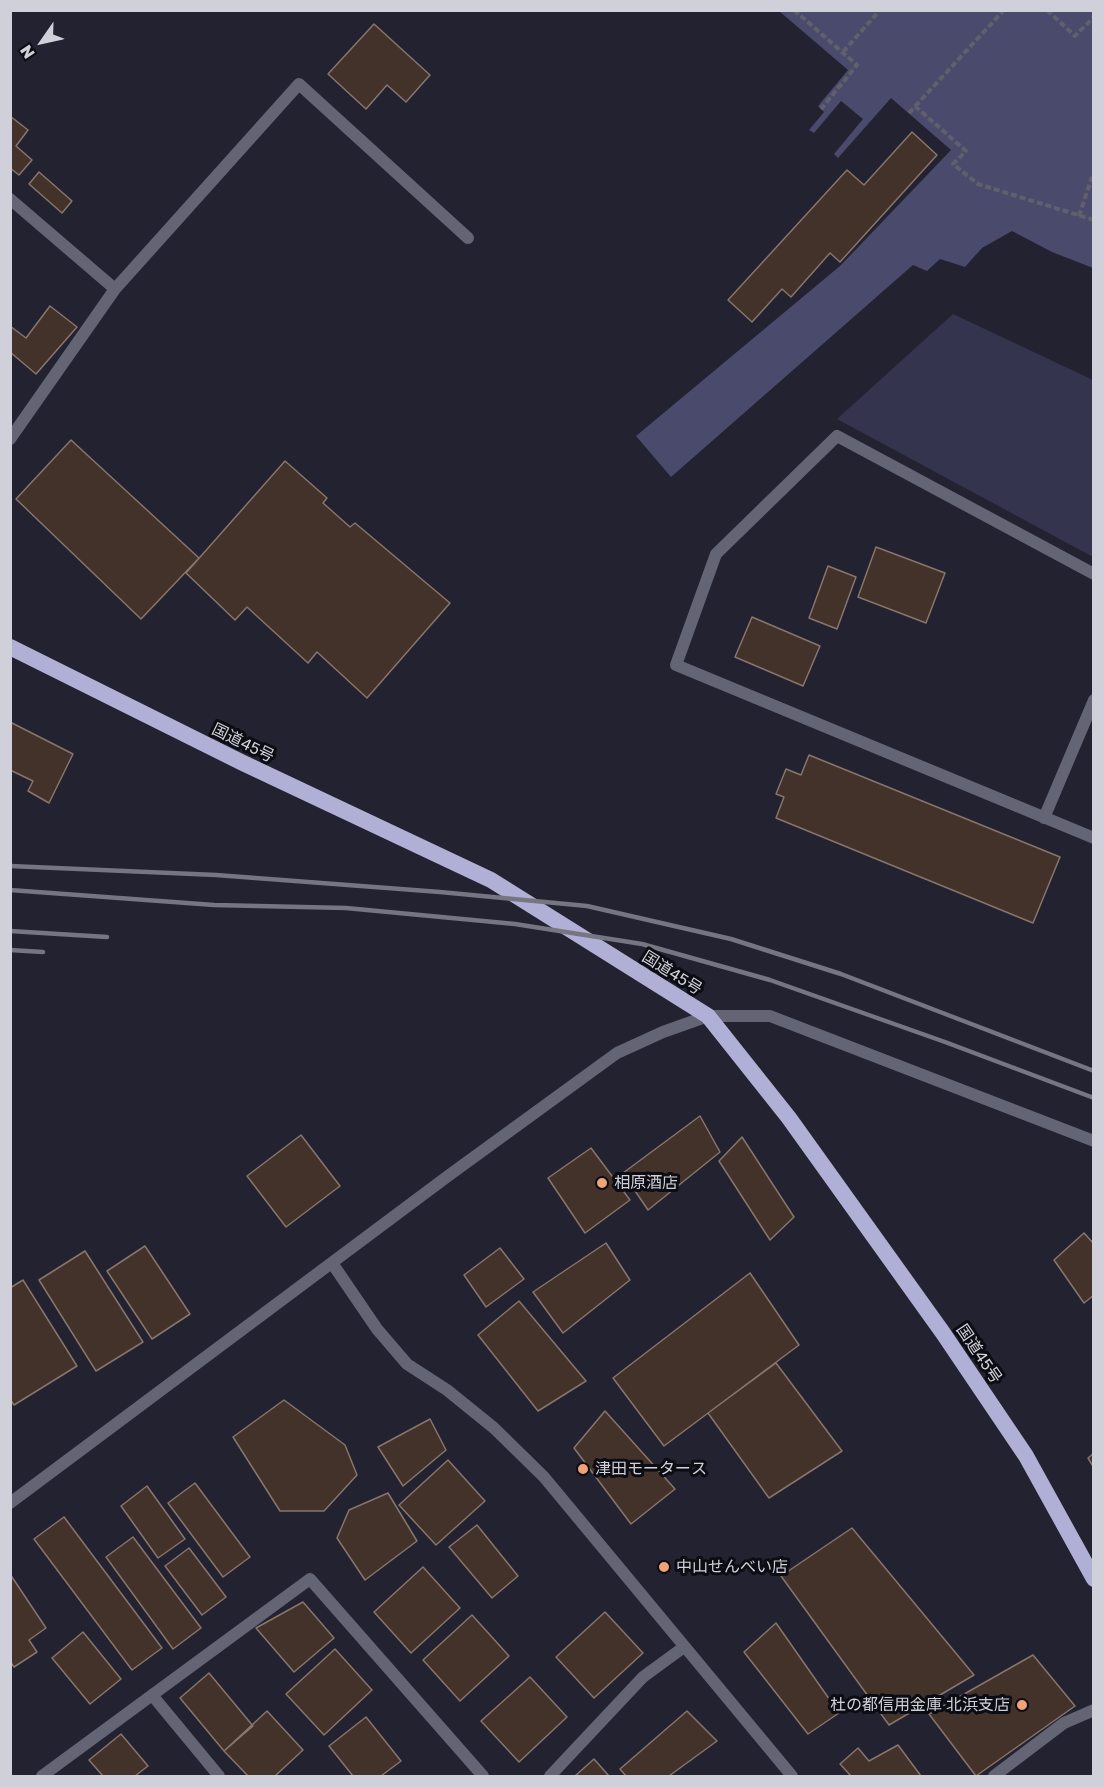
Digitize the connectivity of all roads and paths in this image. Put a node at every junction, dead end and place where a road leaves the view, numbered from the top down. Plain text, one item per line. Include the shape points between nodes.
1 (794, 10) edge
2 (802, 10) edge
3 (880, 10) edge
4 (1004, 10) edge
5 (1047, 10) edge
6 (799, 15) junction
7 (1094, 17) edge
8 (843, 52) junction
9 (915, 106) junction
10 (821, 109) dead end
11 (909, 113) dead end
12 (1092, 177) dead end
13 (10, 199) edge
14 (1079, 216) junction
15 (1094, 220) edge
16 (468, 238) dead end
17 (115, 290) junction
18 (10, 439) edge
19 (1094, 574) edge
20 (10, 647) edge
21 (1094, 700) edge
22 (1044, 818) junction
23 (1094, 838) edge
24 (708, 1016) junction
25 (1094, 1141) edge
26 (332, 1263) junction
27 (10, 1503) edge
28 (1092, 1573) edge
29 (684, 1647) junction
30 (152, 1695) junction
31 (1094, 1710) edge
32 (42, 1776) edge
33 (219, 1776) edge
34 (483, 1776) edge
35 (550, 1776) edge
36 (792, 1776) edge
37 (994, 1776) edge

1 - 6 path
2 - 6 path
3 - 8 path
4 - 9 path
5 - 7 path via 1075,36
6 - 8 path
8 - 10 path via 857,65
9 - 11 path
9 - 14 path via 966,151 953,164 978,184
12 - 14 path
13 - 17 street
14 - 15 path
16 - 17 street via 299,84
17 - 18 street
19 - 22 street via 837,436 716,554 676,665
20 - 24 highway, 国道45号 via 491,880
21 - 22 street
22 - 23 street
24 - 25 street via 770,1017
24 - 26 street via 617,1053
24 - 28 highway, 国道45号 via 789,1118 944,1333 1026,1456
26 - 27 street
26 - 29 street via 406,1364 484,1420 544,1477
29 - 35 street via 643,1677
29 - 36 street
30 - 32 street
30 - 33 street
30 - 34 street via 310,1579
31 - 37 street via 1064,1723

